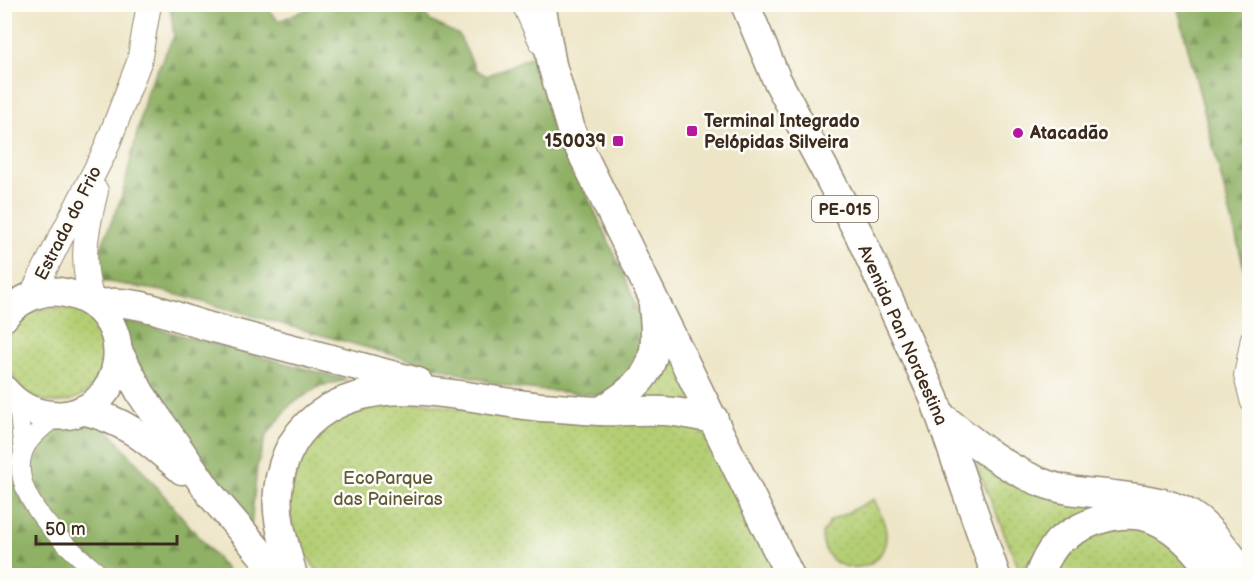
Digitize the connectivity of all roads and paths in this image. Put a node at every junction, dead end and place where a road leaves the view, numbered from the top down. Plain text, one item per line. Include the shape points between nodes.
1 (149, 4) edge
2 (524, 4) edge
3 (541, 4) edge
4 (745, 4) edge
5 (552, 65) junction
6 (105, 151) junction
7 (652, 292) junction
8 (31, 296) junction
9 (94, 304) junction
10 (4, 317) edge
11 (1250, 338) edge
12 (118, 351) junction
13 (11, 397) edge
14 (475, 397) junction
15 (1250, 403) edge
16 (601, 411) junction
17 (70, 413) junction
18 (940, 415) junction
19 (714, 419) junction
20 (23, 452) junction
21 (211, 495) junction
22 (102, 576) edge
23 (280, 576) edge
24 (293, 576) edge
25 (790, 576) edge
26 (996, 576) edge
27 (1039, 576) edge
28 (1215, 576) edge
29 (1246, 576) edge

1 - 6 main road, Estrada do Frio via 139,62
2 - 5 main road
3 - 5 highway
4 - 18 highway, Avenida Pan Nordestina / PE-015 via 776,78 859,234
5 - 7 highway via 572,133
6 - 8 main road, Estrada do Frio
6 - 9 main road, Estrada do Frio via 85,248 86,283
7 - 16 highway via 656,347 651,362 628,393
7 - 19 highway
8 - 9 highway via 55,291 75,294
8 - 10 highway
9 - 12 highway via 111,326
9 - 14 highway via 135,305
11 - 15 street via 1243,376
12 - 17 highway via 115,372 106,390 92,405
12 - 21 highway via 141,394
13 - 17 highway via 40,414
13 - 20 street
14 - 16 highway
14 - 24 highway via 422,390 367,393 328,407 314,418 284,459 278,492 280,530
16 - 19 highway via 666,411
17 - 20 street via 46,424
17 - 21 highway via 100,415 126,425
18 - 26 highway, Avenida Pan Nordestina / PE-015
18 - 29 highway via 1005,464 1044,483 1167,504 1196,519
19 - 25 highway
20 - 22 street via 23,483 35,506 68,548
21 - 23 highway
27 - 28 highway via 1058,541 1104,517 1126,515 1154,519 1177,532

